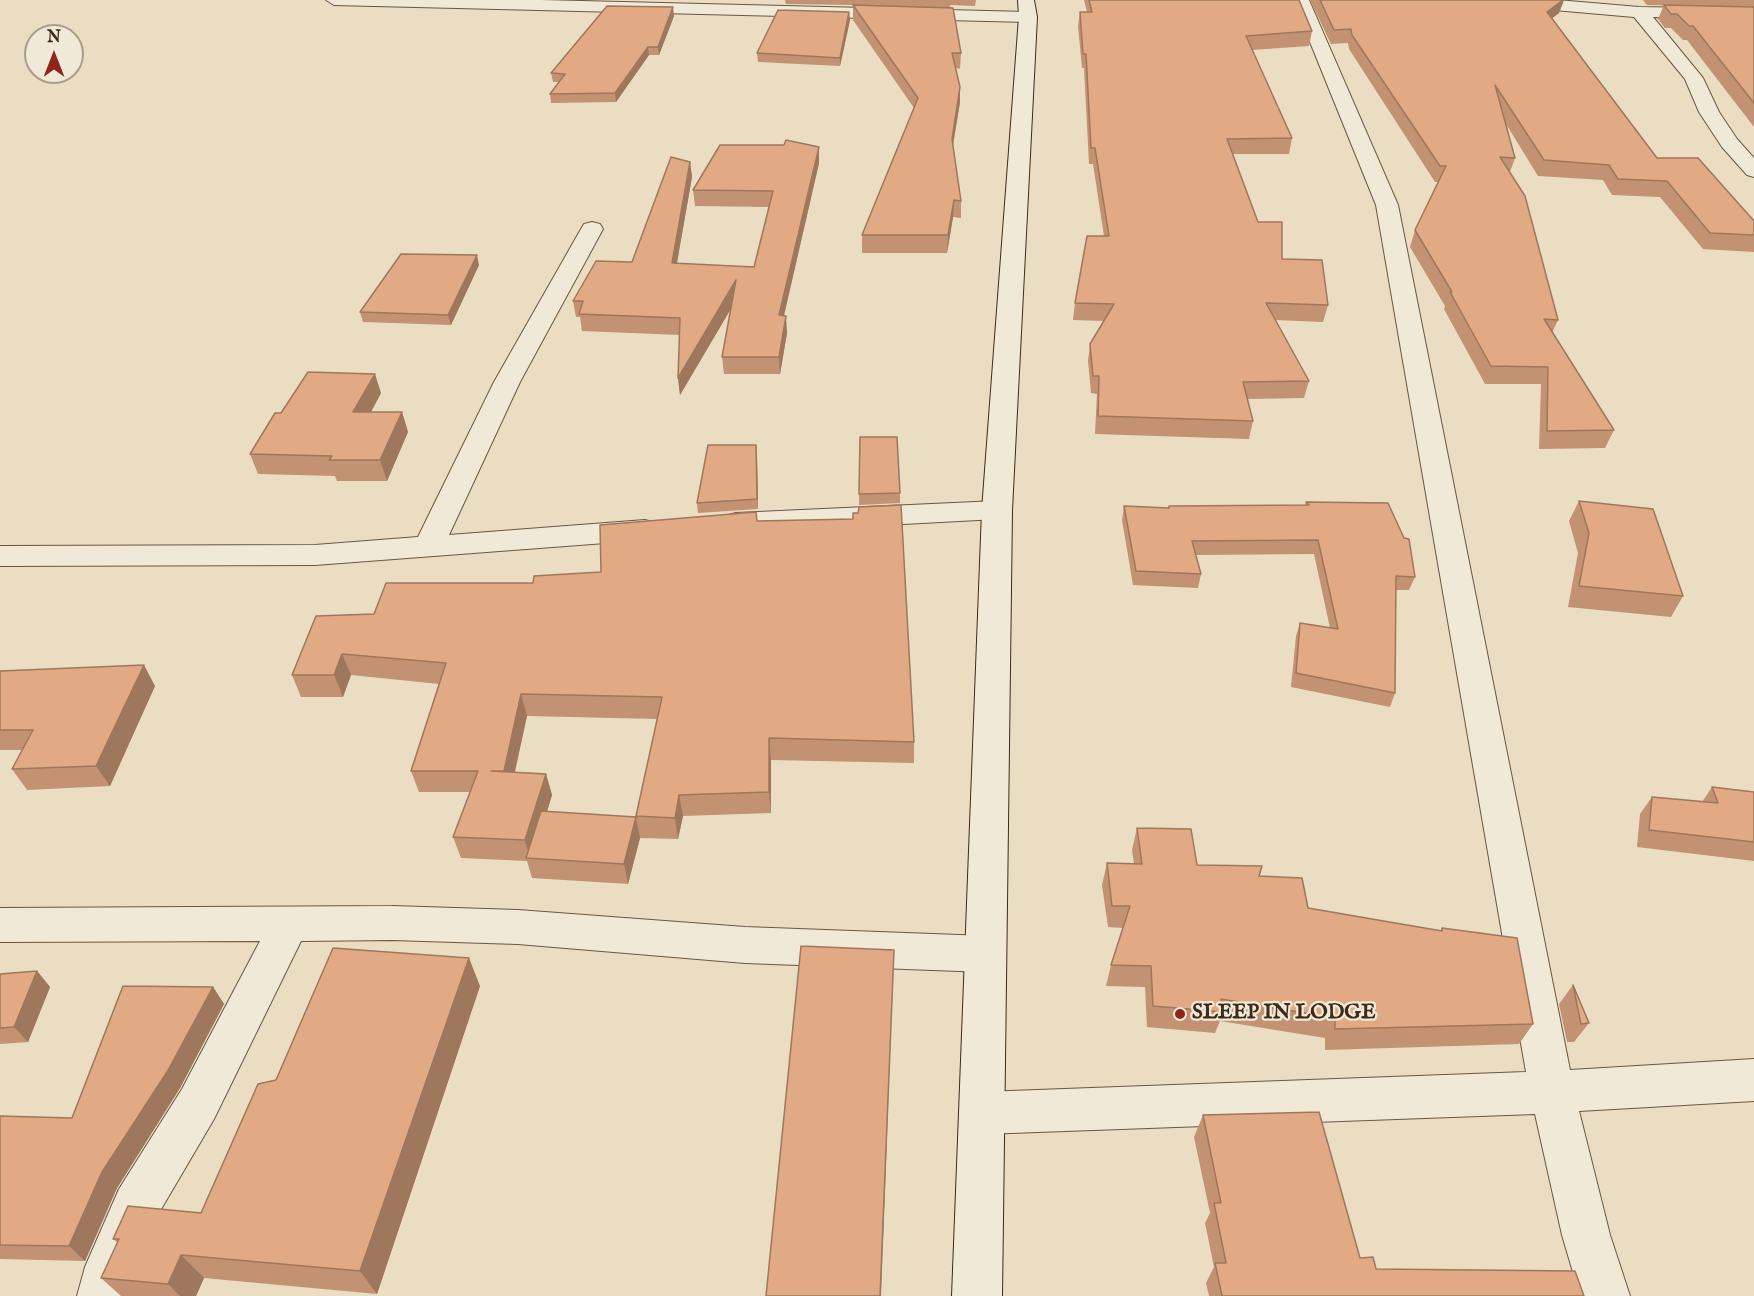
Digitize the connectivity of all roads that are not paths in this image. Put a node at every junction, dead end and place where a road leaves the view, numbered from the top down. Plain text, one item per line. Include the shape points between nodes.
1 (334, 0) edge
2 (1301, 0) edge
3 (1497, 0) edge
4 (1027, 8) edge
5 (1639, 12) junction
6 (1754, 14) edge
7 (1752, 167) edge
8 (592, 229) dead end
9 (997, 510) junction
10 (708, 525) edge
11 (674, 528) edge
12 (429, 546) junction
13 (0, 556) edge
14 (290, 923) junction
15 (0, 925) edge
16 (986, 954) junction
17 (1754, 1080) edge
18 (1552, 1092) junction
19 (983, 1113) junction
20 (102, 1296) edge
21 (977, 1296) edge
22 (1605, 1296) edge

1 - 4 street
2 - 18 street via 1387,205
3 - 5 street
4 - 9 street
5 - 6 street
5 - 7 street via 1694,78 1709,112
8 - 12 street via 507,382
9 - 10 street
9 - 16 street
11 - 12 street
12 - 13 street via 315,555
14 - 15 street
14 - 16 street via 518,927 745,945
14 - 20 street via 198,1104 136,1206 109,1267
16 - 19 street
17 - 18 street
18 - 19 street
18 - 22 street
19 - 21 street

